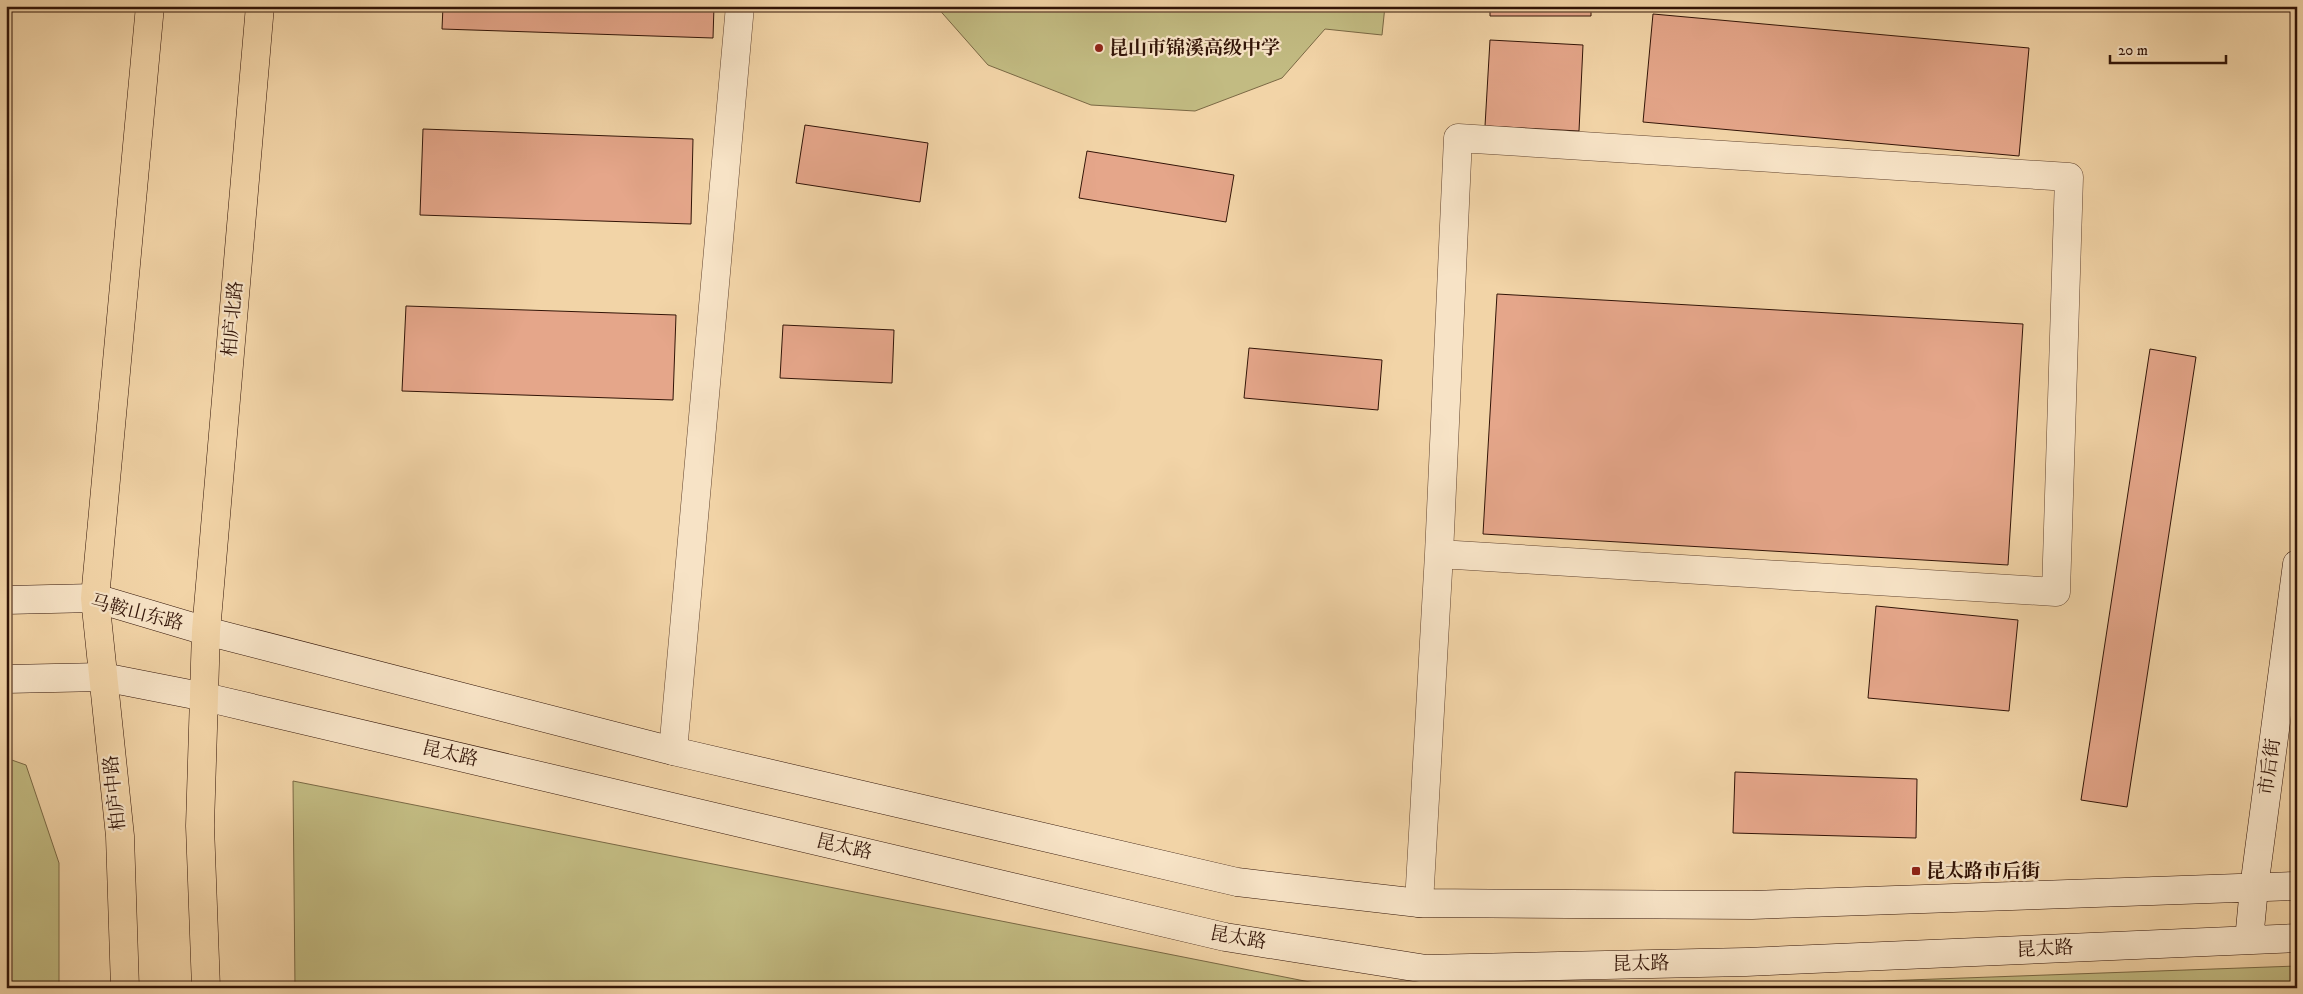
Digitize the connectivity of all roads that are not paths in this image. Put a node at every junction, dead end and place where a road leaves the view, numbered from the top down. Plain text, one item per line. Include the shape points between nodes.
1 (150, 6) edge
2 (260, 6) edge
3 (740, 6) edge
4 (1439, 554) junction
5 (2297, 564) edge
6 (95, 598) junction
7 (6, 600) edge
8 (206, 631) junction
9 (103, 677) junction
10 (6, 679) edge
11 (205, 697) junction
12 (672, 751) junction
13 (2297, 886) edge
14 (2254, 888) junction
15 (1419, 903) junction
16 (2297, 938) edge
17 (2249, 940) junction
18 (125, 988) edge
19 (206, 988) edge

1 - 6 main road
2 - 8 main road, 柏庐北路
3 - 12 main road
4 - 4 main road via 1458,138 2069,177 2056,592
4 - 15 main road
5 - 14 main road, 市后街
6 - 7 main road, 马鞍山东路
6 - 8 main road, 马鞍山东路
6 - 9 main road, 柏庐中路
8 - 11 main road
8 - 12 main road
9 - 10 main road
9 - 11 main road
9 - 18 main road, 柏庐中路 via 120,836
11 - 17 main road, 昆太路 via 1224,937 1426,969 1746,962
11 - 19 main road via 200,826
12 - 15 main road via 1237,882
13 - 14 main road
14 - 15 main road via 1752,905
14 - 17 main road, 市后街
16 - 17 main road, 昆太路

